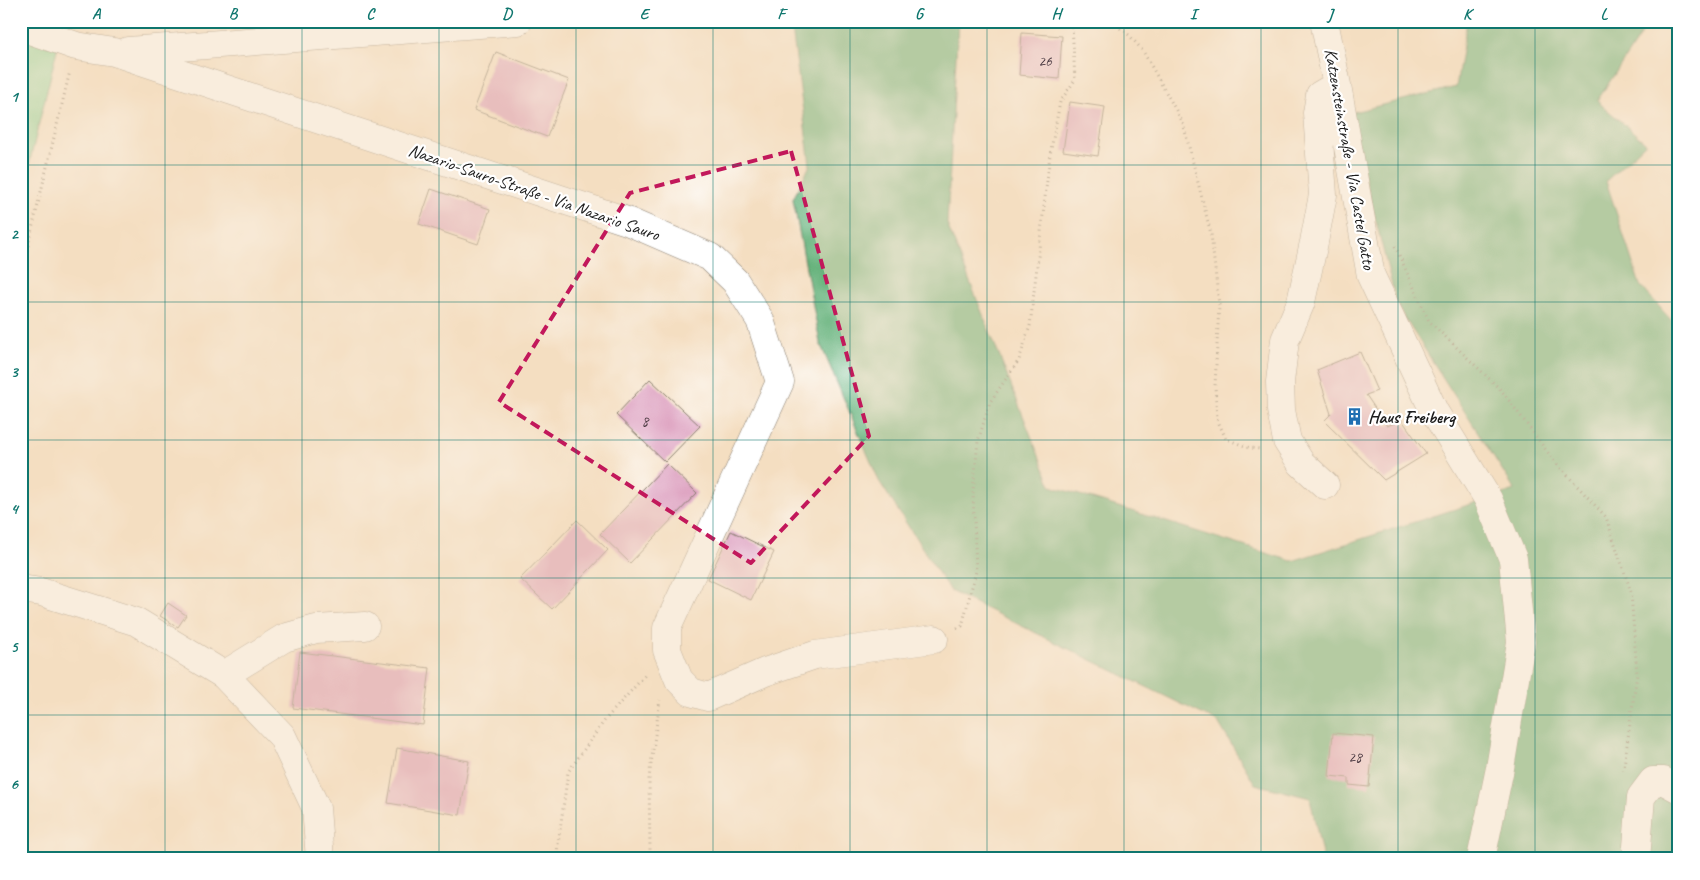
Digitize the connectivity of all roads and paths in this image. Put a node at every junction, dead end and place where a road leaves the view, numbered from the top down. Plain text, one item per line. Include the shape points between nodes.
1 (518, 21) edge
2 (1324, 21) edge
3 (21, 28) edge
4 (76, 46) junction
5 (114, 52) junction
6 (1337, 85) junction
7 (1394, 243) dead end
8 (21, 274) edge
9 (1287, 442) junction
10 (1325, 485) dead end
11 (21, 589) edge
12 (365, 626) dead end
13 (934, 639) joint
14 (667, 650) junction
15 (224, 674) junction
16 (660, 699) dead end
17 (1621, 782) dead end
18 (1679, 788) edge
19 (320, 859) edge
20 (556, 859) edge
21 (647, 859) edge
22 (1481, 859) edge
23 (1636, 859) edge

1 - 5 street
2 - 6 street, Katzensteinstraße - Via Castel Gatto
3 - 4 street, Nazario-Sauro-Straße - Via Nazario Sauro
4 - 5 street, Nazario-Sauro-Straße - Via Nazario Sauro
4 - 8 path
5 - 14 street, Nazario-Sauro-Straße - Via Nazario Sauro via 627,221 710,257 735,281 760,320 780,382 667,628
6 - 9 street via 1320,95 1317,113 1323,195 1301,302 1285,340 1280,382
6 - 22 street, Katzensteinstraße - Via Castel Gatto via 1371,276 1434,410 1488,499 1513,559 1521,642
7 - 17 path via 1429,321 1502,391 1555,462 1606,518 1631,592 1637,674
9 - 10 street via 1301,463
9 - 13 path via 1268,450 1250,448 1226,439 1217,419 1215,386 1219,305 1211,234 1183,122 1130,34 1112,22 1072,23 1075,80 1060,102 1053,138 1030,326 1019,360 990,402 978,441 973,491 976,571 962,626
11 - 15 street via 41,592 137,622
12 - 15 street via 316,629 284,638
13 - 14 street, Nazario-Sauro-Straße - Via Nazario Sauro via 815,654 708,697 690,692 679,680
14 - 20 path via 605,720 568,772
15 - 19 street via 282,736 316,808
16 - 21 path via 649,778 650,851
18 - 23 street via 1664,781 1653,781 1641,797

